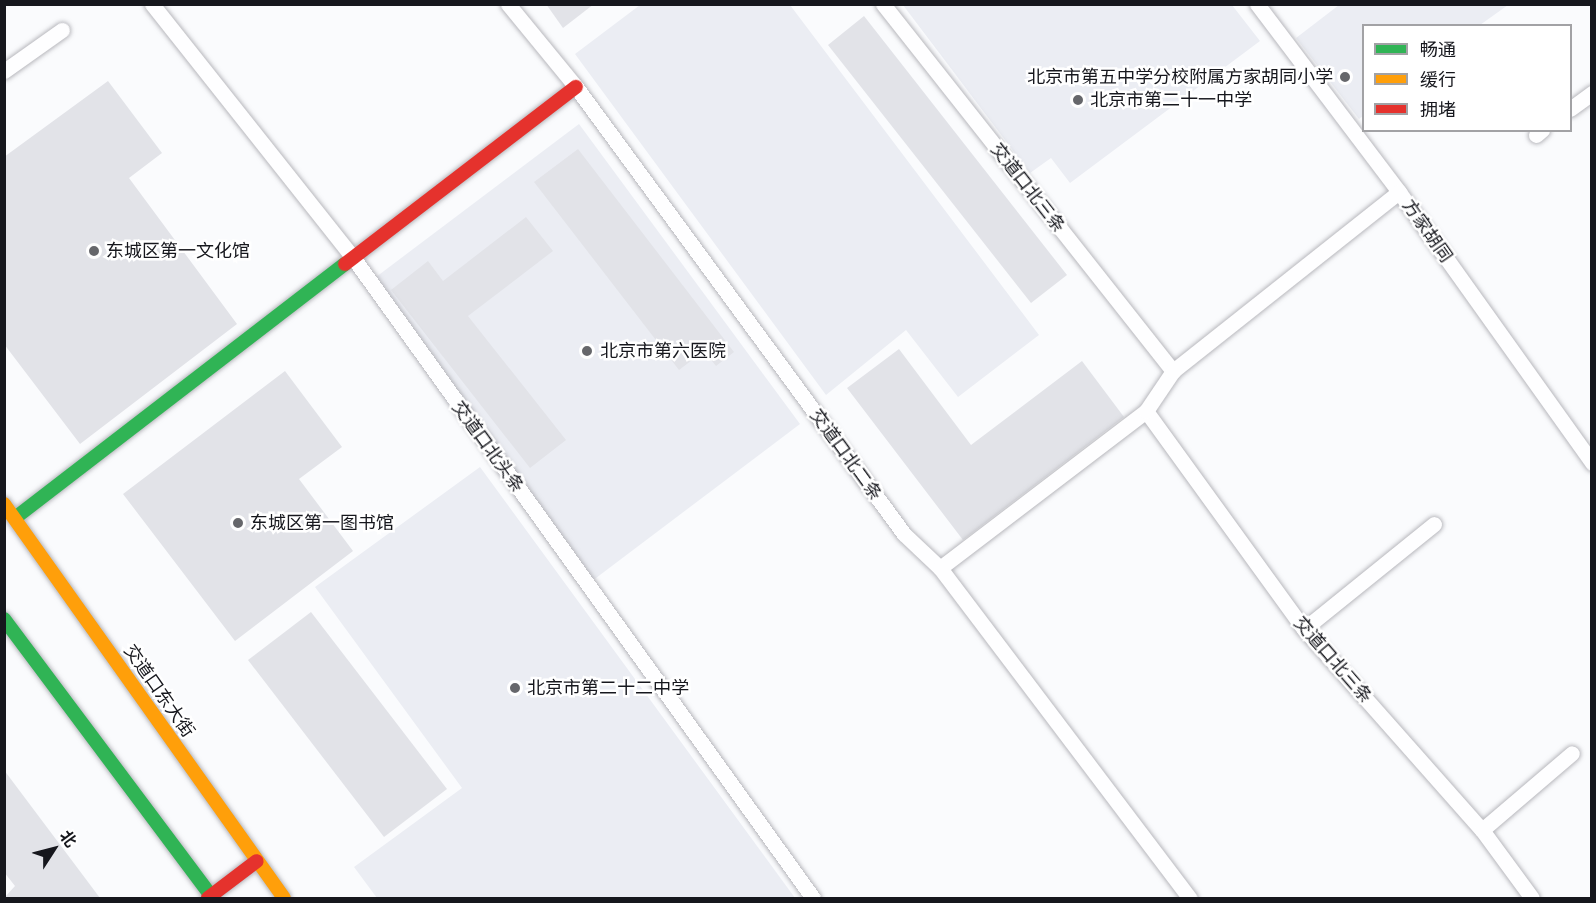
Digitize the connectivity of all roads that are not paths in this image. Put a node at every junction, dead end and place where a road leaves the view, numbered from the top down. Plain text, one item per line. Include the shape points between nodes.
1 (152, 4) edge
2 (508, 4) edge
3 (883, 4) edge
4 (1257, 4) edge
5 (62, 30) dead end
6 (4, 71) edge
7 (576, 87) junction
8 (1592, 93) edge
9 (1572, 108) edge
10 (1400, 192) junction
11 (352, 256) junction
12 (1173, 371) junction
13 (1146, 411) junction
14 (1592, 463) edge
15 (4, 504) edge
16 (15, 518) junction
17 (1434, 524) dead end
18 (940, 568) junction
19 (4, 619) edge
20 (1304, 629) junction
21 (1572, 753) dead end
22 (1482, 830) junction
23 (257, 861) junction
24 (211, 898) edge
25 (284, 898) edge
26 (813, 898) edge
27 (1190, 898) edge
28 (1532, 898) edge

1 - 11 lane, 交道口北头条
2 - 7 lane, 交道口北二条
3 - 12 lane, 交道口北三条
4 - 10 lane, 方家胡同
5 - 6 lane
7 - 11 main road
7 - 18 lane, 交道口北二条 via 904,534
8 - 9 lane
10 - 12 lane
10 - 14 lane, 方家胡同
11 - 16 main road
11 - 26 lane, 交道口北头条
12 - 13 lane
13 - 18 lane
13 - 20 lane, 交道口北三条
15 - 16 main road, 交道口东大街
16 - 23 main road, 交道口东大街
17 - 20 lane
18 - 27 lane, 交道口北二条
19 - 24 main road
20 - 22 lane, 交道口北三条
21 - 22 lane
22 - 28 lane, 交道口北三条
23 - 24 main road
23 - 25 main road, 交道口东大街

